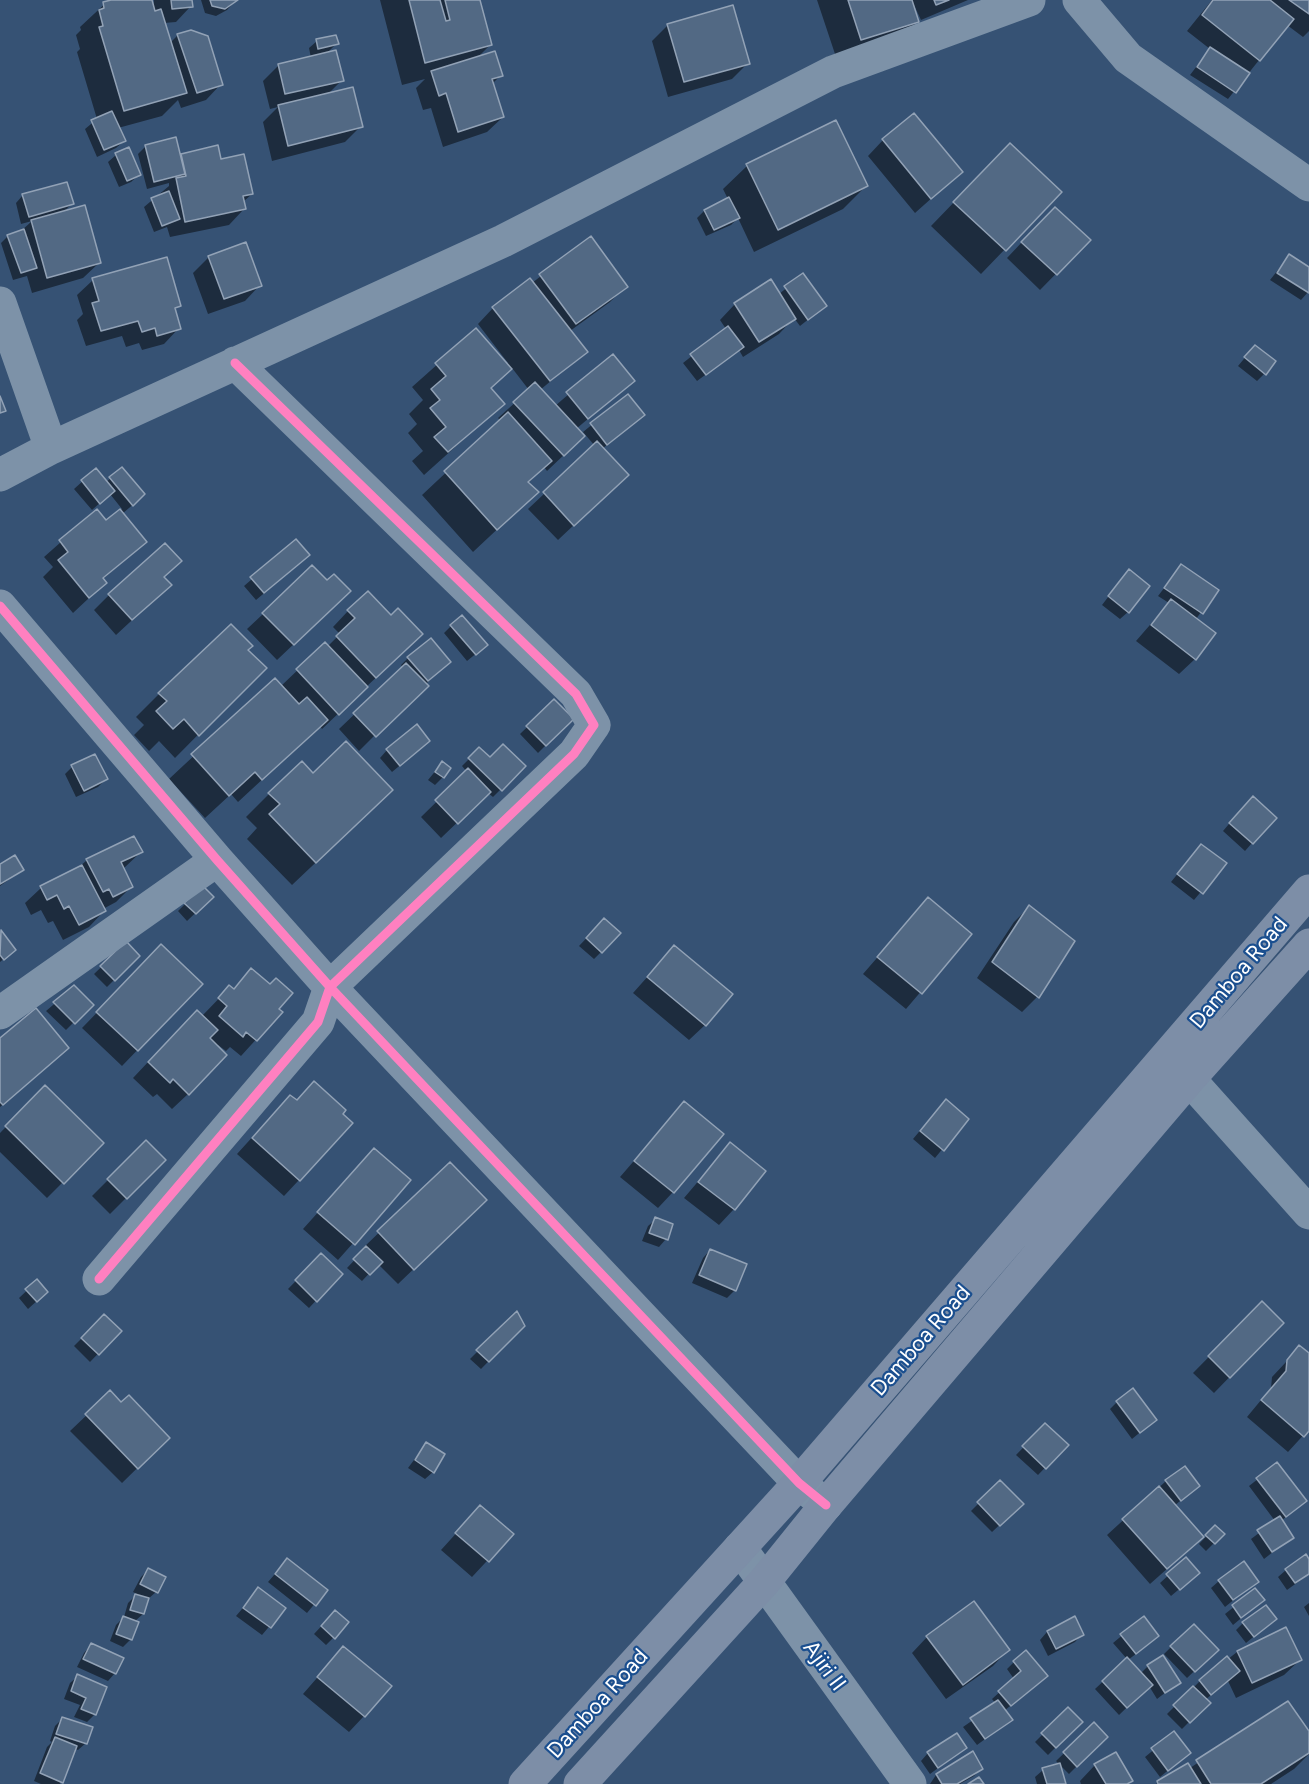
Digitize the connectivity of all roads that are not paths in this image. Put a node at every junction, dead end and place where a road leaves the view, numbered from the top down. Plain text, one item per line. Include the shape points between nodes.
1 (1029, 0) edge
2 (1079, 0) edge
3 (1309, 185) edge
4 (0, 303) edge
5 (235, 363) junction
6 (51, 448) junction
7 (0, 475) edge
8 (0, 606) edge
9 (217, 860) junction
10 (1309, 891) edge
11 (1309, 945) edge
12 (330, 987) junction
13 (0, 1013) edge
14 (1189, 1079) junction
15 (1309, 1213) edge
16 (99, 1279) dead end
17 (799, 1483) junction
18 (826, 1505) junction
19 (740, 1548) junction
20 (764, 1582) junction
21 (525, 1784) edge
22 (580, 1784) edge
23 (910, 1784) edge

1 - 5 street via 833,72 503,241
2 - 3 street via 1128,58
4 - 6 street
5 - 6 street
5 - 12 street via 576,693 594,725 574,754
6 - 7 street
8 - 9 street
9 - 12 street
9 - 13 street
10 - 17 main road, Damboa Road
11 - 14 main road, Damboa Road
12 - 16 street via 318,1022
12 - 17 street
14 - 15 street
14 - 18 main road, Damboa Road
17 - 18 street
17 - 19 main road, Damboa Road
18 - 20 main road, Damboa Road
19 - 20 street, Ajiri II
19 - 21 main road, Damboa Road
20 - 22 main road, Damboa Road
20 - 23 street, Ajiri II

